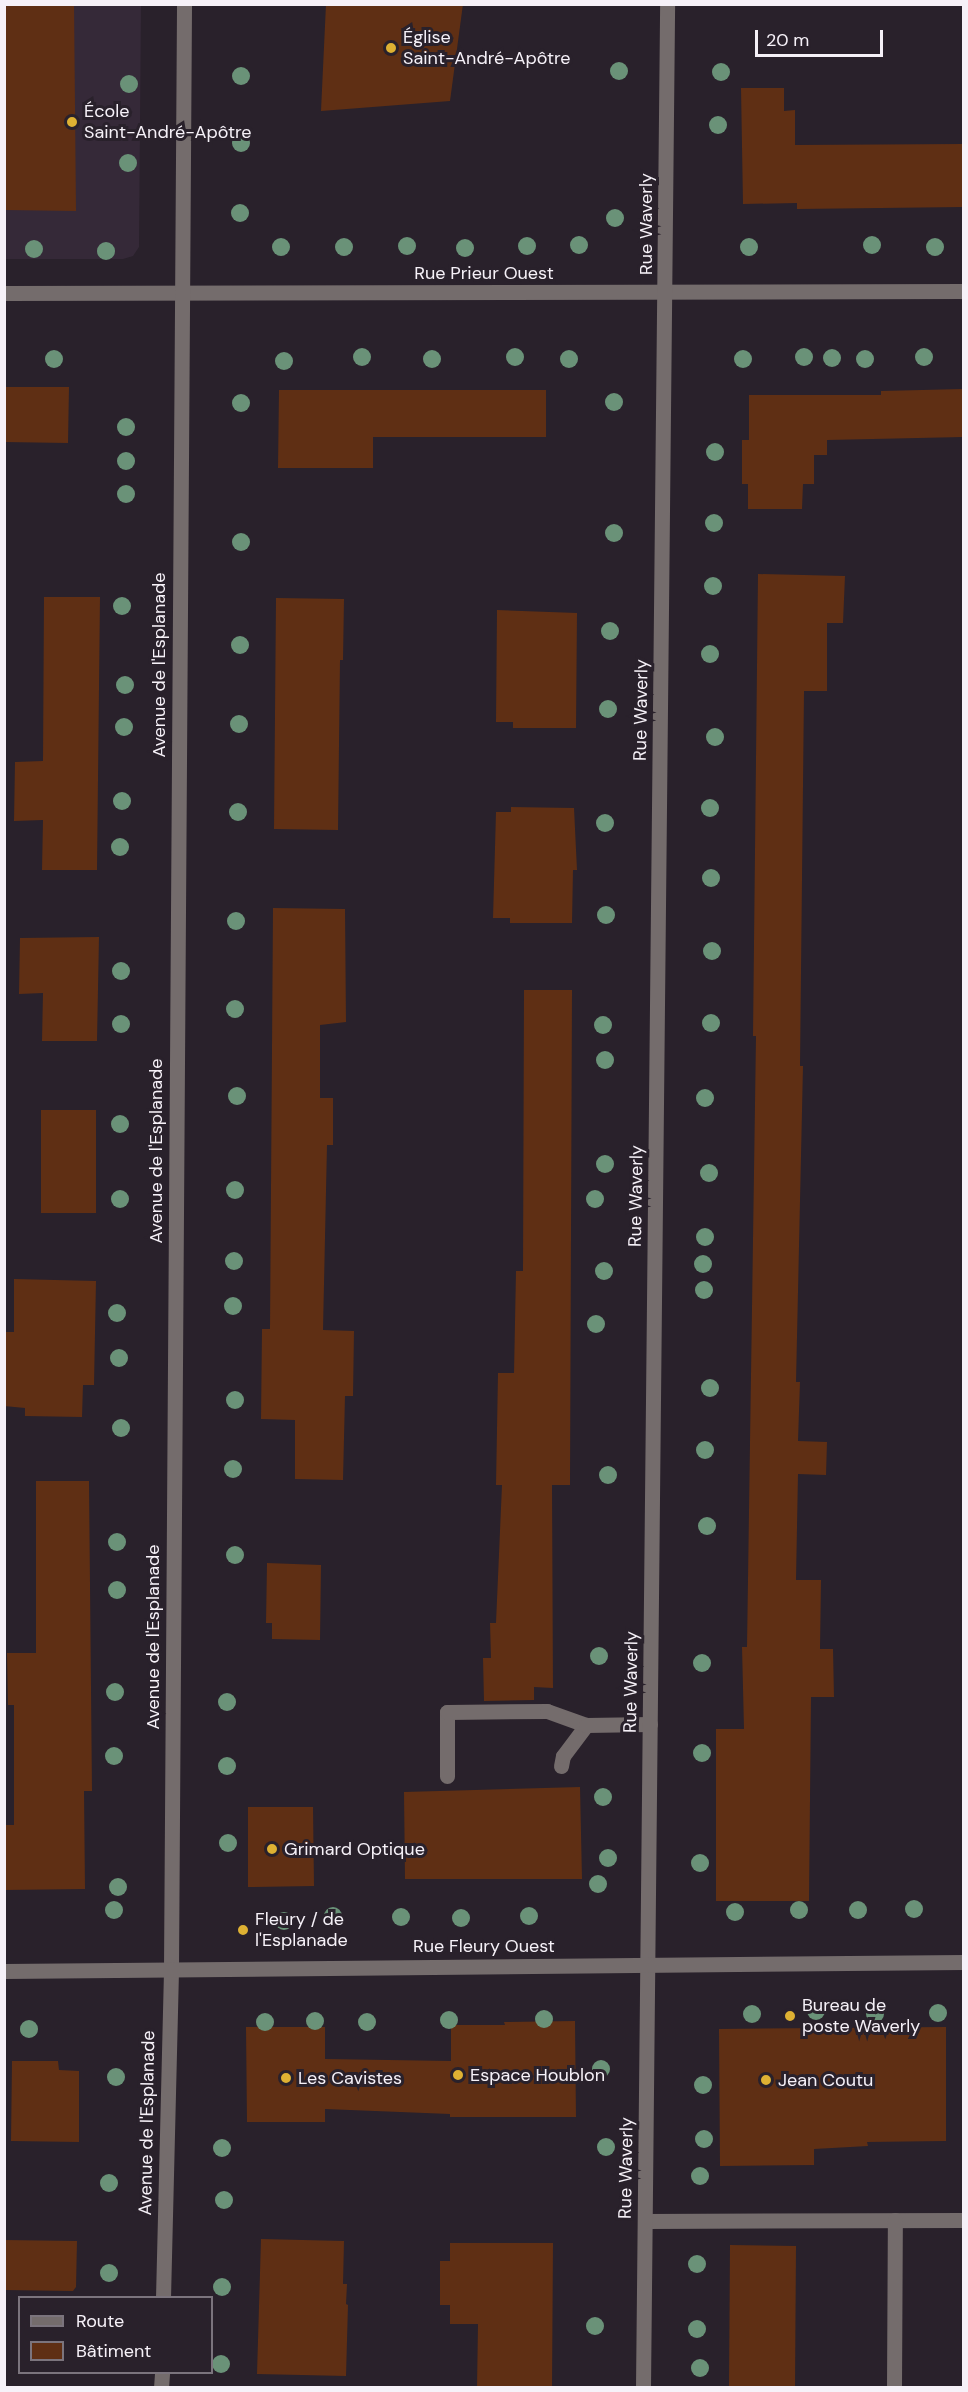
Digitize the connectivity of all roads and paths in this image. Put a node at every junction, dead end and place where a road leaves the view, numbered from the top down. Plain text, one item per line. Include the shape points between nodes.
1 (184, 4) edge
2 (667, 4) edge
3 (963, 291) edge
4 (4, 293) edge
5 (181, 293) junction
6 (665, 293) junction
7 (650, 1724) junction
8 (586, 1725) junction
9 (561, 1766) dead end
10 (447, 1776) dead end
11 (963, 1962) edge
12 (647, 1964) junction
13 (171, 1968) junction
14 (4, 1971) edge
15 (895, 2220) junction
16 (963, 2220) edge
17 (645, 2221) junction
18 (163, 2296) edge
19 (643, 2388) edge
20 (894, 2388) edge

1 - 5 street, Avenue de l'Esplanade
2 - 6 street, Rue Waverly
3 - 6 street, Rue Prieur Ouest
4 - 5 street, Rue Prieur Ouest
5 - 6 street, Rue Prieur Ouest
5 - 13 street, Avenue de l'Esplanade
6 - 7 street, Rue Waverly
7 - 8 street
7 - 12 street, Rue Waverly
8 - 9 street via 563,1756
8 - 10 street via 547,1712 447,1712
11 - 12 street, Rue Fleury Ouest
12 - 13 street, Rue Fleury Ouest
12 - 17 street, Rue Waverly
13 - 14 street, Rue Fleury Ouest
13 - 18 street, Avenue de l'Esplanade
15 - 16 street
15 - 17 street
15 - 20 street
17 - 19 street, Rue Waverly

